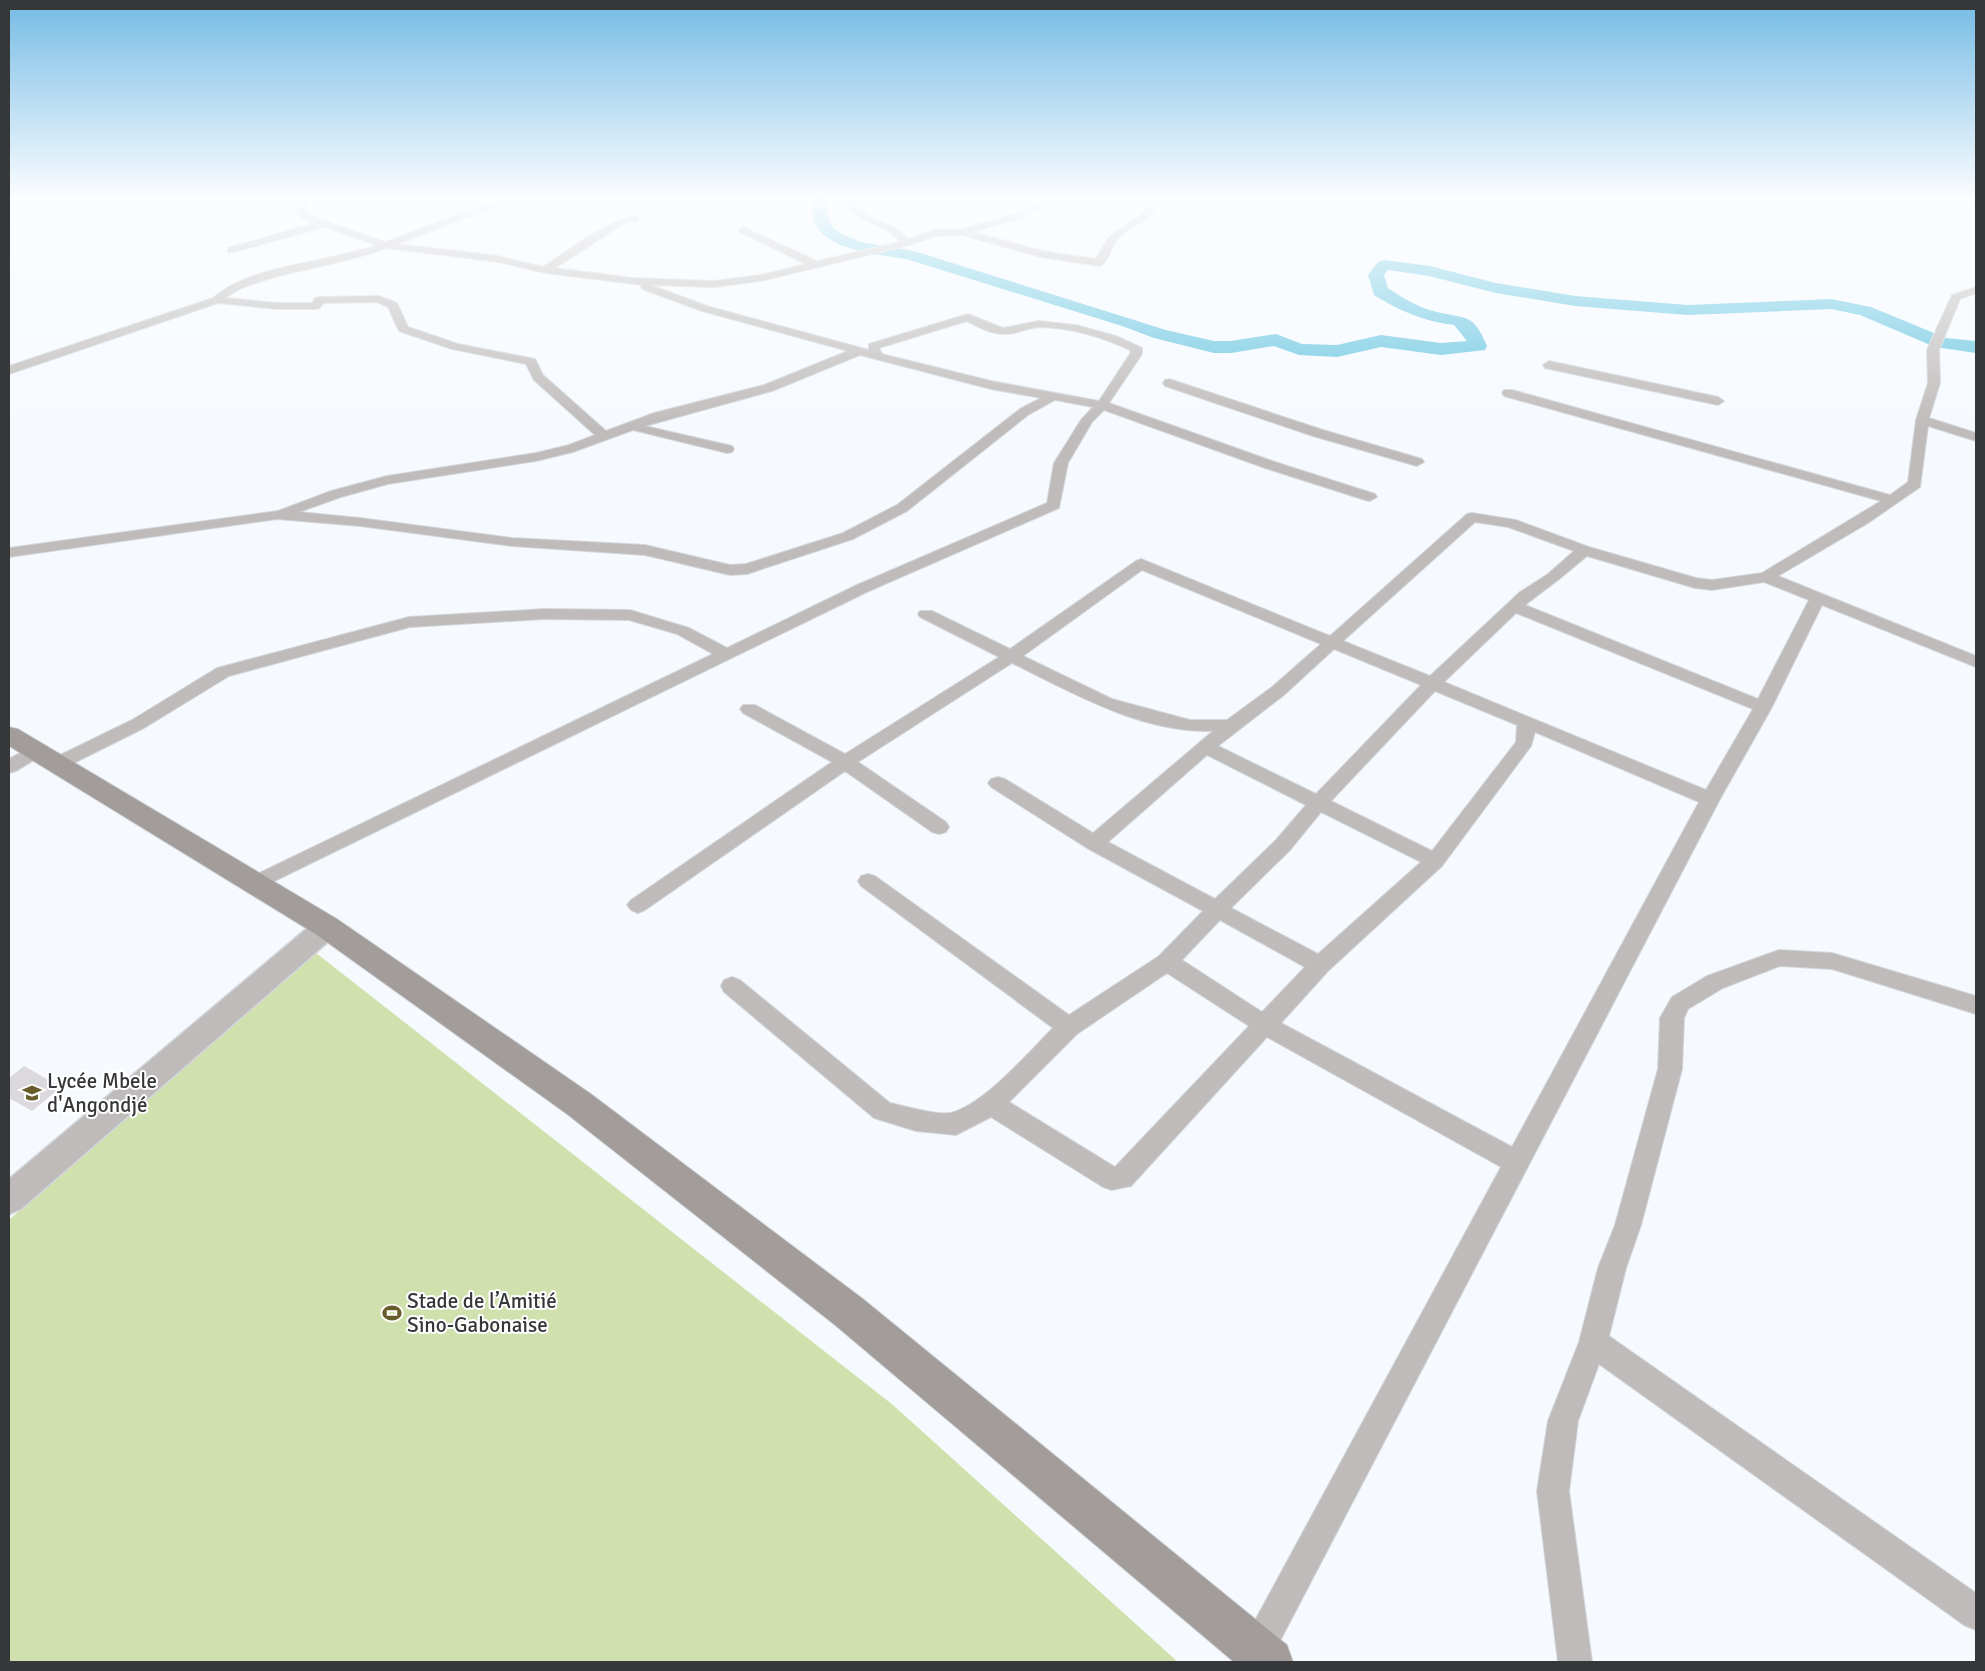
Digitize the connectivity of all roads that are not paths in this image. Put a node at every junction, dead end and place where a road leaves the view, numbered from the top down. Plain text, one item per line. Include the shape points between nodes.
1 (274, 274) edge
2 (577, 274) edge
3 (776, 274) edge
4 (633, 281) junction
5 (1976, 290) edge
6 (217, 300) junction
7 (859, 351) junction
8 (877, 356) junction
9 (1549, 364) dead end
10 (9, 370) edge
11 (1169, 383) dead end
12 (1508, 394) dead end
13 (1053, 396) junction
14 (1718, 401) dead end
15 (1102, 405) junction
16 (1922, 420) junction
17 (631, 426) junction
18 (604, 437) junction
19 (1976, 437) edge
20 (727, 449) dead end
21 (1417, 462) dead end
22 (1370, 497) dead end
23 (1893, 500) junction
24 (277, 515) junction
25 (1584, 550) junction
26 (9, 552) edge
27 (1766, 577) junction
28 (1818, 598) junction
29 (1515, 607) junction
30 (926, 614) dead end
31 (1332, 642) junction
32 (726, 654) junction
33 (1012, 656) junction
34 (1976, 662) edge
35 (1433, 683) junction
36 (1763, 707) junction
37 (749, 709) dead end
38 (1526, 722) junction
39 (1231, 725) junction
40 (1206, 747) junction
41 (28, 754) edge
42 (845, 762) junction
43 (998, 783) dead end
44 (1710, 799) junction
45 (1318, 803) junction
46 (939, 827) dead end
47 (1094, 843) junction
48 (1435, 861) junction
49 (868, 881) dead end
50 (256, 883) junction
51 (638, 905) dead end
52 (1219, 910) junction
53 (326, 926) junction
54 (1167, 962) junction
55 (1320, 965) junction
56 (732, 986) dead end
57 (1976, 1005) edge
58 (1266, 1025) junction
59 (1069, 1027) junction
60 (992, 1104) junction
61 (1517, 1163) junction
62 (9, 1199) edge
63 (1594, 1342) junction
64 (1976, 1613) edge
65 (1264, 1657) edge
66 (1575, 1662) edge

1 - 6 street via 226,292
2 - 4 street
3 - 4 street via 719,283
4 - 7 street via 706,309
5 - 16 street via 1956,297 1933,350 1934,383
6 - 10 street
6 - 18 street via 316,306 318,300 379,299 393,305 403,329 456,347 531,361 538,377
7 - 8 street
7 - 17 street via 768,388 680,409
8 - 13 street via 991,385
8 - 15 street via 873,346 968,317 1005,332 1037,324 1077,328 1136,348 1136,354
9 - 14 street
11 - 21 street
12 - 23 street
13 - 15 street
13 - 24 street via 1024,412 902,508 880,521 848,536 747,569 717,568 644,550 512,542 360,522
15 - 22 street
15 - 32 street via 1087,420 1061,463 1054,505 863,588
16 - 19 street
16 - 23 street via 1915,484
17 - 18 street
17 - 20 street
18 - 24 street via 553,454 387,480
23 - 27 street
24 - 26 street
25 - 27 street via 1695,583 1712,585
25 - 29 street
25 - 31 street via 1510,523 1472,517
27 - 28 street
28 - 34 street
28 - 36 street
29 - 35 street
29 - 36 street
30 - 33 street
31 - 33 street via 1141,564
31 - 35 street
31 - 39 street via 1278,691
32 - 41 street via 683,631 630,615 544,614 409,622 222,672 138,724
32 - 50 street
33 - 39 street via 1106,703 1131,711 1190,726
33 - 42 street
35 - 38 street
35 - 45 street
36 - 44 street
37 - 42 street
38 - 44 street
38 - 48 street via 1525,742
39 - 40 street
40 - 45 street
40 - 47 street
41 - 50 main road
42 - 46 street
42 - 51 street
43 - 47 street
44 - 61 street
45 - 48 street
45 - 52 street via 1283,845
47 - 52 street
48 - 55 street
49 - 59 street
50 - 53 main road
52 - 54 street
52 - 55 street
53 - 62 street
53 - 65 main road via 579,1104 849,1312
54 - 58 street
54 - 59 street
55 - 58 street
56 - 60 street via 883,1110 916,1120 956,1124
57 - 63 street via 1832,961 1779,958 1715,982 1680,1003 1672,1018 1670,1069 1628,1224 1612,1268
58 - 60 street via 1122,1178 1112,1180
58 - 61 street
59 - 60 street
61 - 65 street
63 - 64 street
63 - 66 street via 1563,1421 1553,1491

